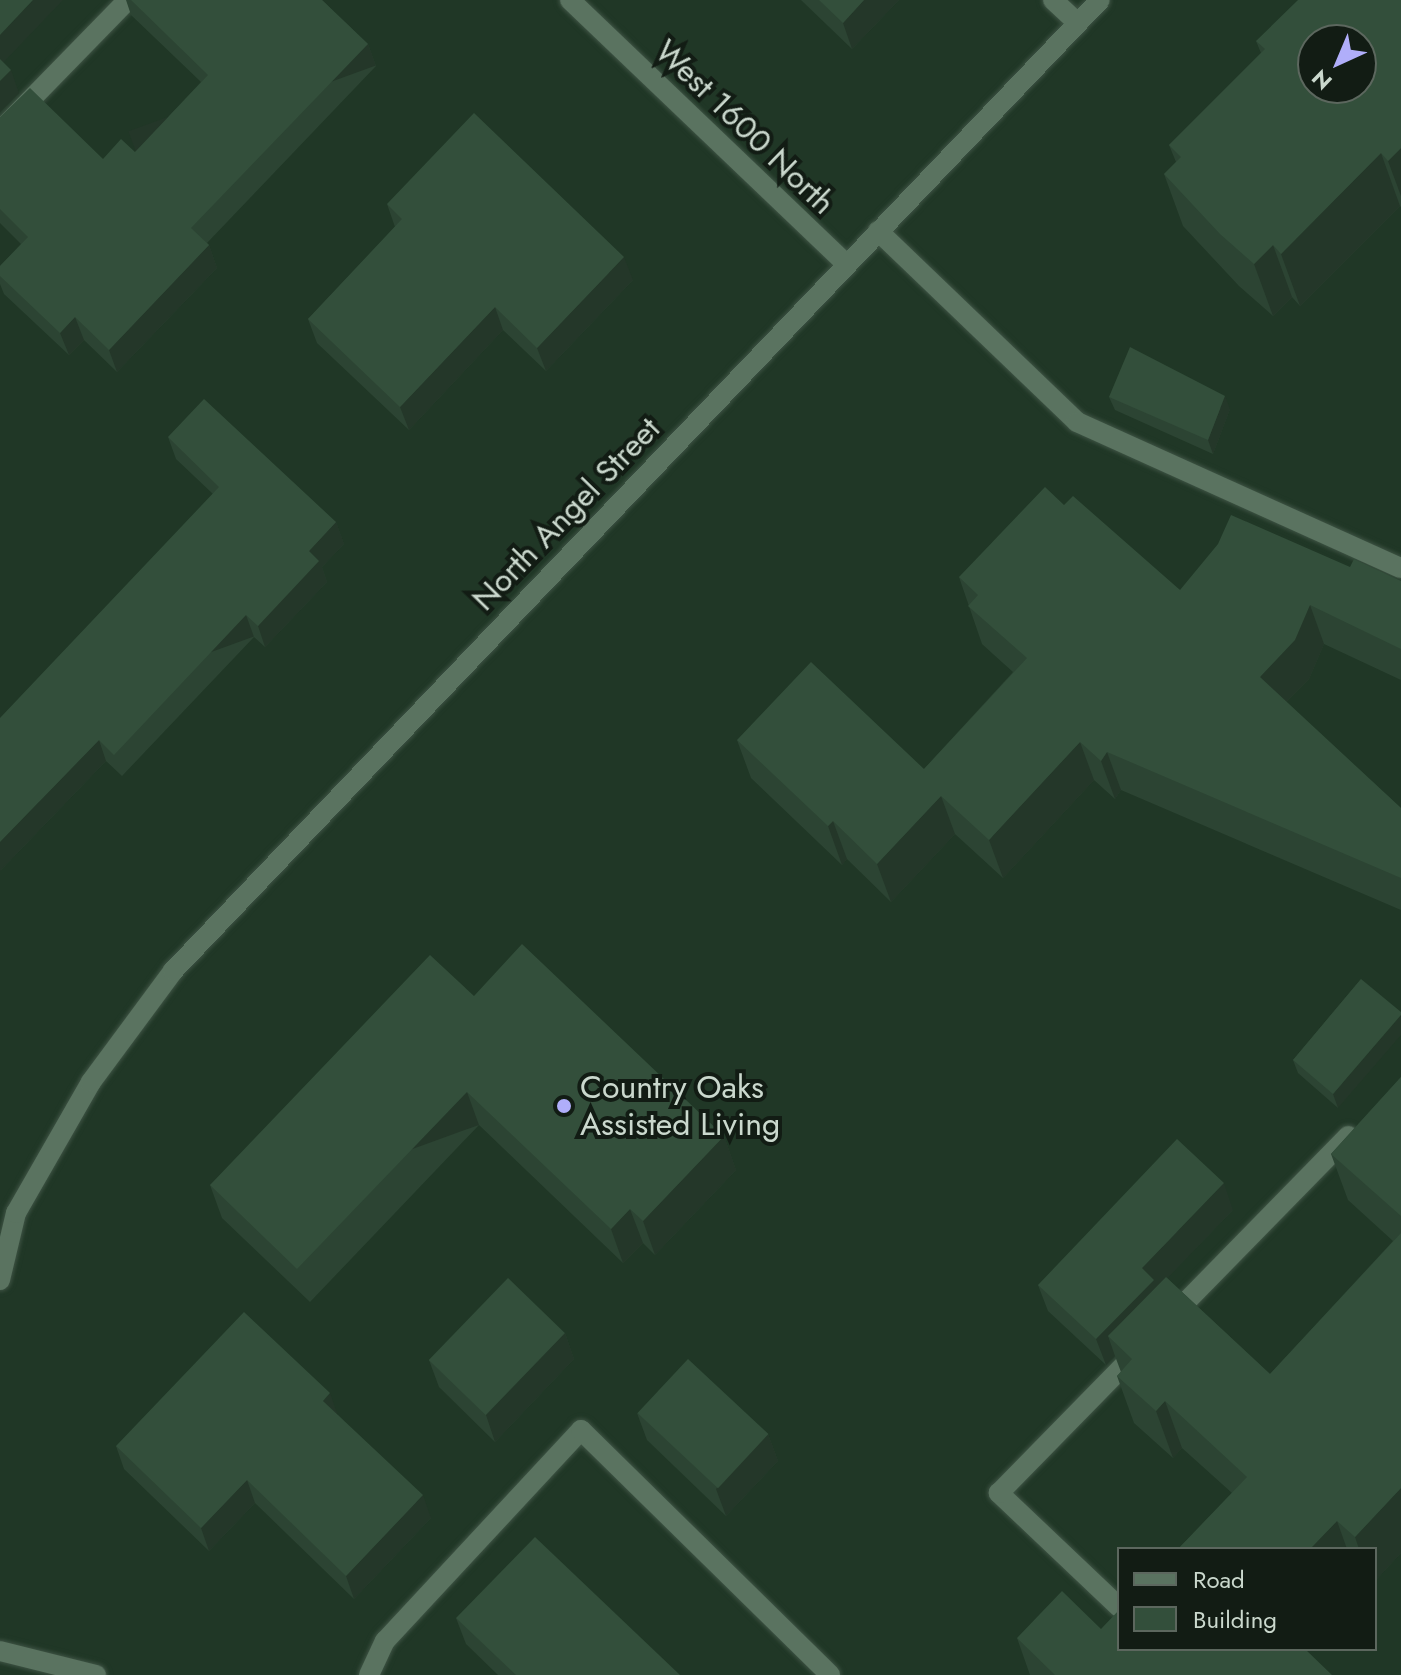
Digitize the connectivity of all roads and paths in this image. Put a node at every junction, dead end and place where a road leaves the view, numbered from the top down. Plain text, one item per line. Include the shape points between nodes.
1 (128, 0) edge
2 (570, 0) edge
3 (1053, 0) edge
4 (1100, 0) edge
5 (1078, 23) junction
6 (0, 131) edge
7 (878, 231) junction
8 (845, 263) junction
9 (1401, 568) edge
10 (1368, 1116) edge
11 (0, 1280) edge
12 (1117, 1605) edge
13 (0, 1651) edge
14 (96, 1675) edge
15 (369, 1675) edge
16 (830, 1675) edge

1 - 6 street
2 - 8 street, West 1600 North
3 - 5 street
4 - 5 street, North Angel Street
5 - 7 street, North Angel Street
7 - 8 street, North Angel Street
7 - 9 street via 1077,422
8 - 11 street, North Angel Street via 173,971 91,1082 16,1213
10 - 12 street via 999,1493
13 - 14 street
15 - 16 street via 385,1641 581,1430

